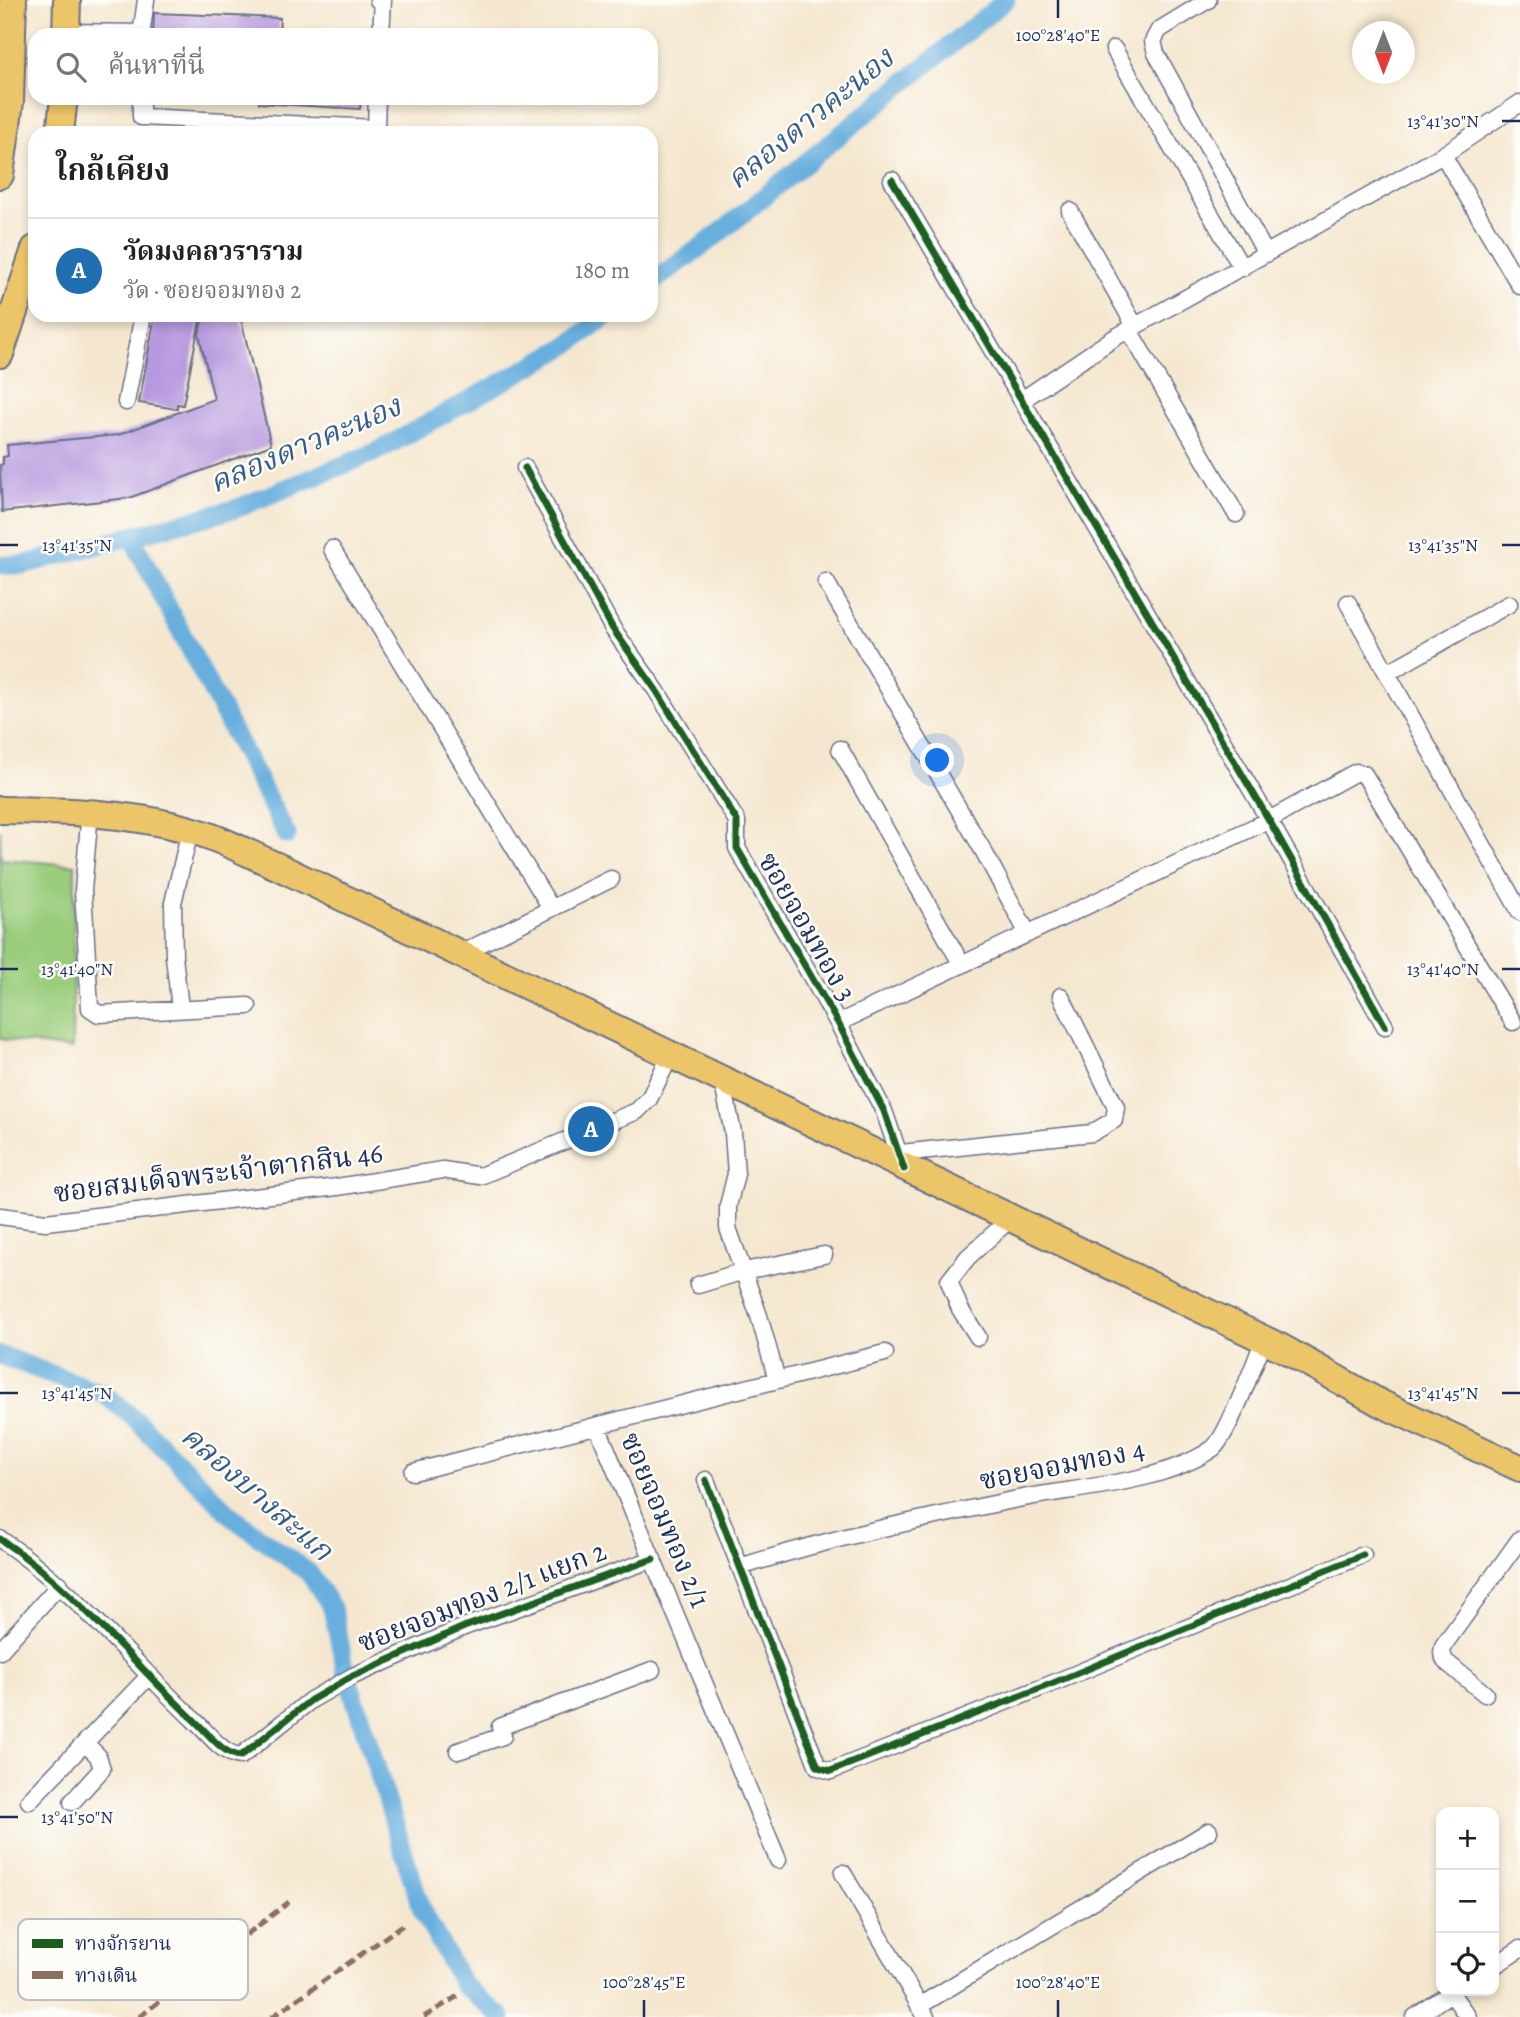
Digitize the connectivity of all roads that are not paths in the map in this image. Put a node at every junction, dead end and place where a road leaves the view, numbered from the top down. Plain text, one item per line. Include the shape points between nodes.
1 (67, 0) edge
2 (146, 0) edge
3 (378, 0) edge
4 (1208, 0) edge
5 (9, 17) edge
6 (66, 28) edge
7 (142, 28) edge
8 (381, 28) edge
9 (1114, 50) dead end
10 (5, 102) edge
11 (63, 105) edge
12 (141, 105) edge
13 (377, 105) edge
14 (1518, 110) edge
15 (61, 126) edge
16 (333, 126) edge
17 (376, 126) edge
18 (1443, 155) junction
19 (0, 175) edge
20 (892, 180) dead end
21 (1070, 211) dead end
22 (1266, 254) junction
23 (1242, 268) junction
24 (28, 270) edge
25 (1520, 286) edge
26 (142, 322) edge
27 (1132, 328) junction
28 (0, 354) edge
29 (1022, 400) junction
30 (126, 402) dead end
31 (526, 468) dead end
32 (1236, 514) dead end
33 (332, 549) dead end
34 (827, 582) dead end
35 (1348, 603) dead end
36 (1508, 604) dead end
37 (1387, 673) junction
38 (840, 749) dead end
39 (0, 810) edge
40 (90, 812) junction
41 (1269, 820) junction
42 (190, 830) junction
43 (611, 879) dead end
44 (551, 908) junction
45 (1520, 912) edge
46 (1028, 934) junction
47 (460, 954) junction
48 (962, 965) junction
49 (1061, 996) dead end
50 (248, 1006) dead end
51 (180, 1008) junction
52 (1513, 1022) dead end
53 (838, 1023) junction
54 (1385, 1026) dead end
55 (670, 1056) junction
56 (722, 1079) junction
57 (903, 1161) junction
58 (0, 1216) edge
59 (1010, 1219) junction
60 (824, 1255) dead end
61 (744, 1271) junction
62 (698, 1285) dead end
63 (978, 1336) dead end
64 (1264, 1340) junction
65 (885, 1353) dead end
66 (777, 1380) junction
67 (597, 1426) junction
68 (1520, 1468) edge
69 (413, 1472) dead end
70 (706, 1480) dead end
71 (0, 1539) edge
72 (1520, 1539) edge
73 (1363, 1555) dead end
74 (653, 1559) junction
75 (740, 1567) junction
76 (60, 1584) junction
77 (0, 1651) edge
78 (652, 1670) dead end
79 (150, 1675) junction
80 (1485, 1694) dead end
81 (85, 1743) junction
82 (458, 1751) dead end
83 (29, 1801) dead end
84 (72, 1802) dead end
85 (1209, 1831) dead end
86 (778, 1860) dead end
87 (843, 1873) dead end
88 (1520, 1949) edge
89 (1499, 1963) edge
90 (1446, 1996) edge
91 (1455, 1996) edge
92 (922, 2011) edge
93 (1415, 2017) edge
94 (1468, 2017) edge

1 - 6 main road
2 - 7 street
3 - 8 street via 383,0
4 - 22 street via 1159,30 1153,41
5 - 10 main road
9 - 23 street
10 - 19 main road
11 - 15 main road
12 - 16 street via 141,117
13 - 17 street
14 - 18 street
18 - 22 street
18 - 25 street
20 - 29 street
21 - 27 street
22 - 23 street
23 - 27 street
24 - 28 main road
26 - 30 street
27 - 29 street
27 - 32 street
29 - 41 street
31 - 53 street, ซอยจอมทอง 3 via 613,629 737,821 737,848
33 - 44 street
34 - 46 street
35 - 37 street
36 - 37 street
37 - 45 street
38 - 48 street
39 - 40 main road
40 - 42 main road
40 - 51 street via 83,890 90,1008 99,1014
41 - 46 street
41 - 52 street via 1356,772 1364,774
41 - 54 street
42 - 47 main road
42 - 51 street via 173,902
43 - 44 street
44 - 47 street
46 - 48 street
47 - 55 main road
48 - 53 street
49 - 57 street via 1116,1107 1114,1120 1092,1133
50 - 51 street
53 - 57 street, ซอยจอมทอง 3 via 884,1111
55 - 56 main road
55 - 58 street, ซอยสมเด็จพระเจ้าตากสิน 46 via 649,1099 637,1111 480,1176 443,1170 46,1222
56 - 57 main road
56 - 61 street via 736,1174 728,1227
57 - 59 main road
59 - 63 street via 949,1281
59 - 64 main road
60 - 61 street
61 - 62 street
61 - 66 street
64 - 68 main road via 1380,1402
64 - 75 street, ซอยจอมทอง 4 via 1214,1448 1165,1471 800,1548
65 - 66 street, ซอยจอมทอง 2/1
66 - 67 street, ซอยจอมทอง 2/1
67 - 69 street
67 - 74 street, ซอยจอมทอง 2/1
70 - 75 street
71 - 76 street
72 - 80 street via 1443,1646 1445,1661
73 - 75 street via 831,1771 818,1767
74 - 79 street, ซอยจอมทอง 2/1 แยก 2 via 464,1627 332,1686 241,1756 233,1756
74 - 86 street, ซอยจอมทอง 2/1
76 - 77 street
76 - 79 street
78 - 82 street
79 - 81 street
81 - 83 street
81 - 84 street via 98,1756 102,1769
85 - 92 street
87 - 92 street
88 - 89 street
90 - 93 street
91 - 94 street

